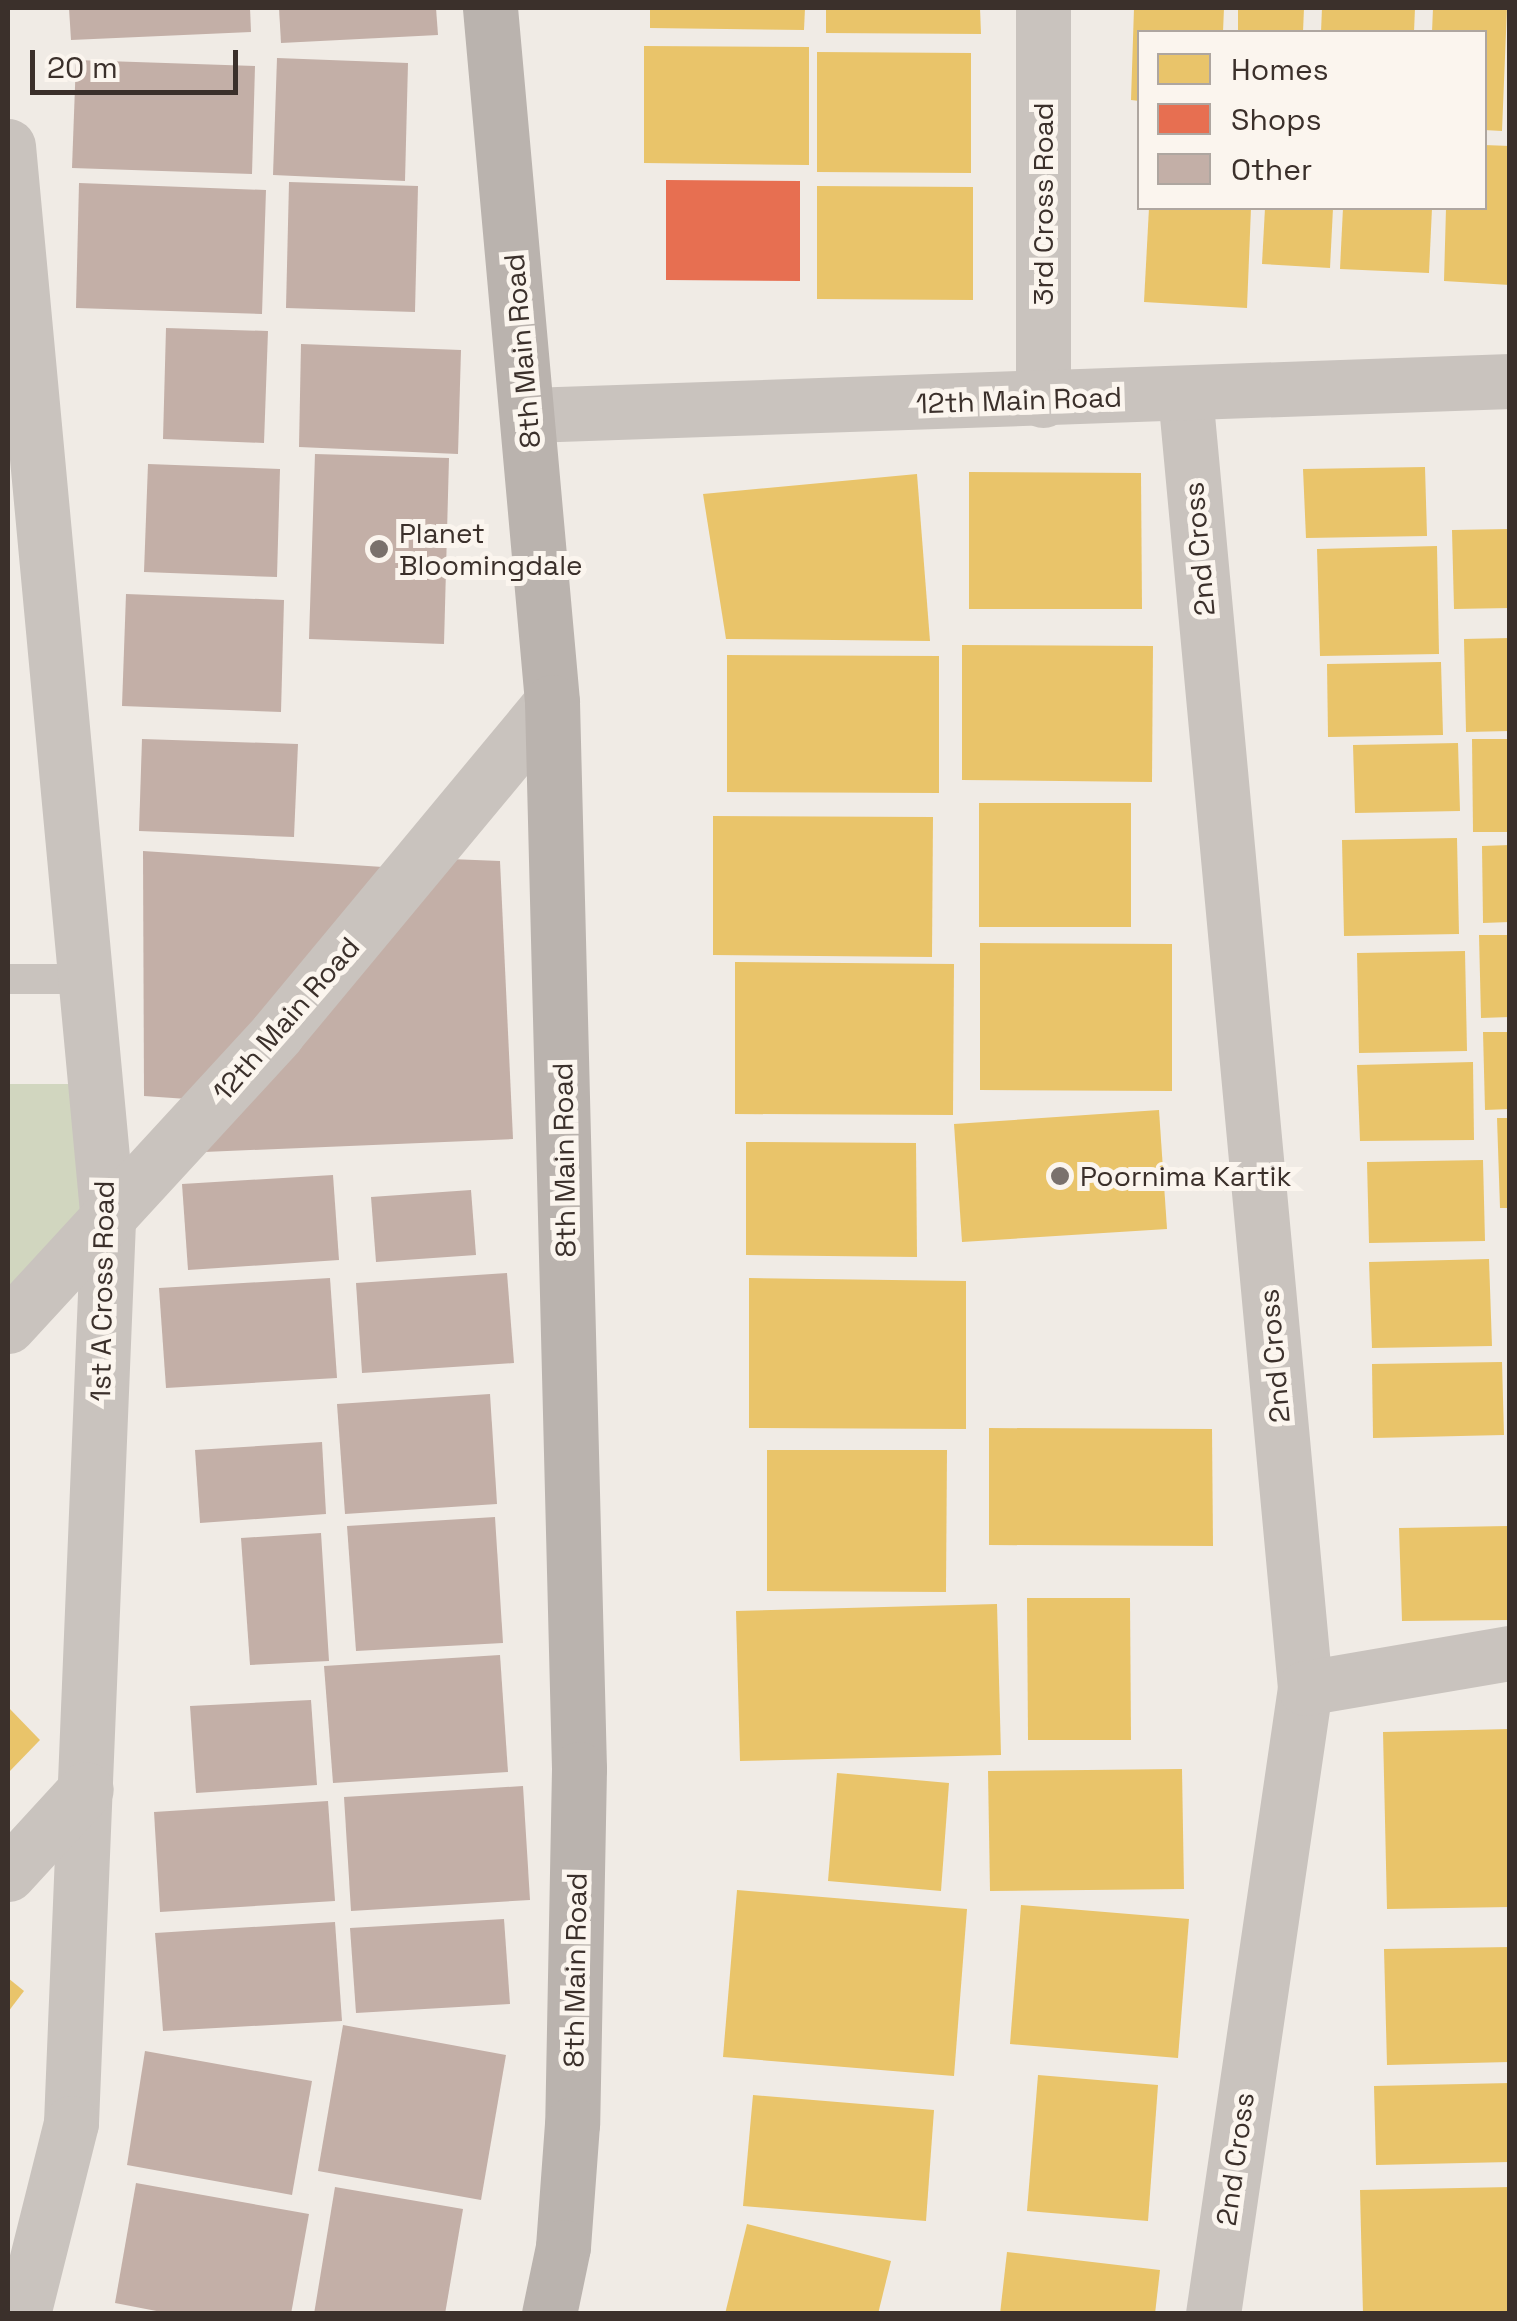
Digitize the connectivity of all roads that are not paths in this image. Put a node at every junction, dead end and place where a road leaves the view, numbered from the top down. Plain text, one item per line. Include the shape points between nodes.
1 (490, 8) edge
2 (1043, 8) edge
3 (8, 146) edge
4 (1510, 381) edge
5 (1185, 394) junction
6 (1043, 400) junction
7 (529, 415) junction
8 (552, 702) junction
9 (8, 979) edge
10 (86, 979) junction
11 (108, 1221) junction
12 (8, 1326) edge
13 (1510, 1652) edge
14 (1305, 1688) junction
15 (86, 1789) junction
16 (8, 1874) edge
17 (23, 2314) edge
18 (549, 2314) edge
19 (1213, 2314) edge

1 - 7 street, 8th Main Road
2 - 6 street, 3rd Cross Road
3 - 10 street, 1st A Cross Road
4 - 5 street, 12th Main Road
5 - 6 street, 12th Main Road
5 - 14 street, 2nd Cross
6 - 7 street, 12th Main Road
7 - 8 street, 8th Main Road
8 - 11 street, 12th Main Road via 277,1033
8 - 18 street, 8th Main Road via 580,1769 572,2124 563,2247
9 - 10 lane
10 - 11 street, 1st A Cross Road
11 - 12 street, 12th Main Road
11 - 15 street, 1st A Cross Road
13 - 14 street
14 - 19 street, 2nd Cross
15 - 16 street
15 - 17 street, 1st A Cross Road via 71,2123

